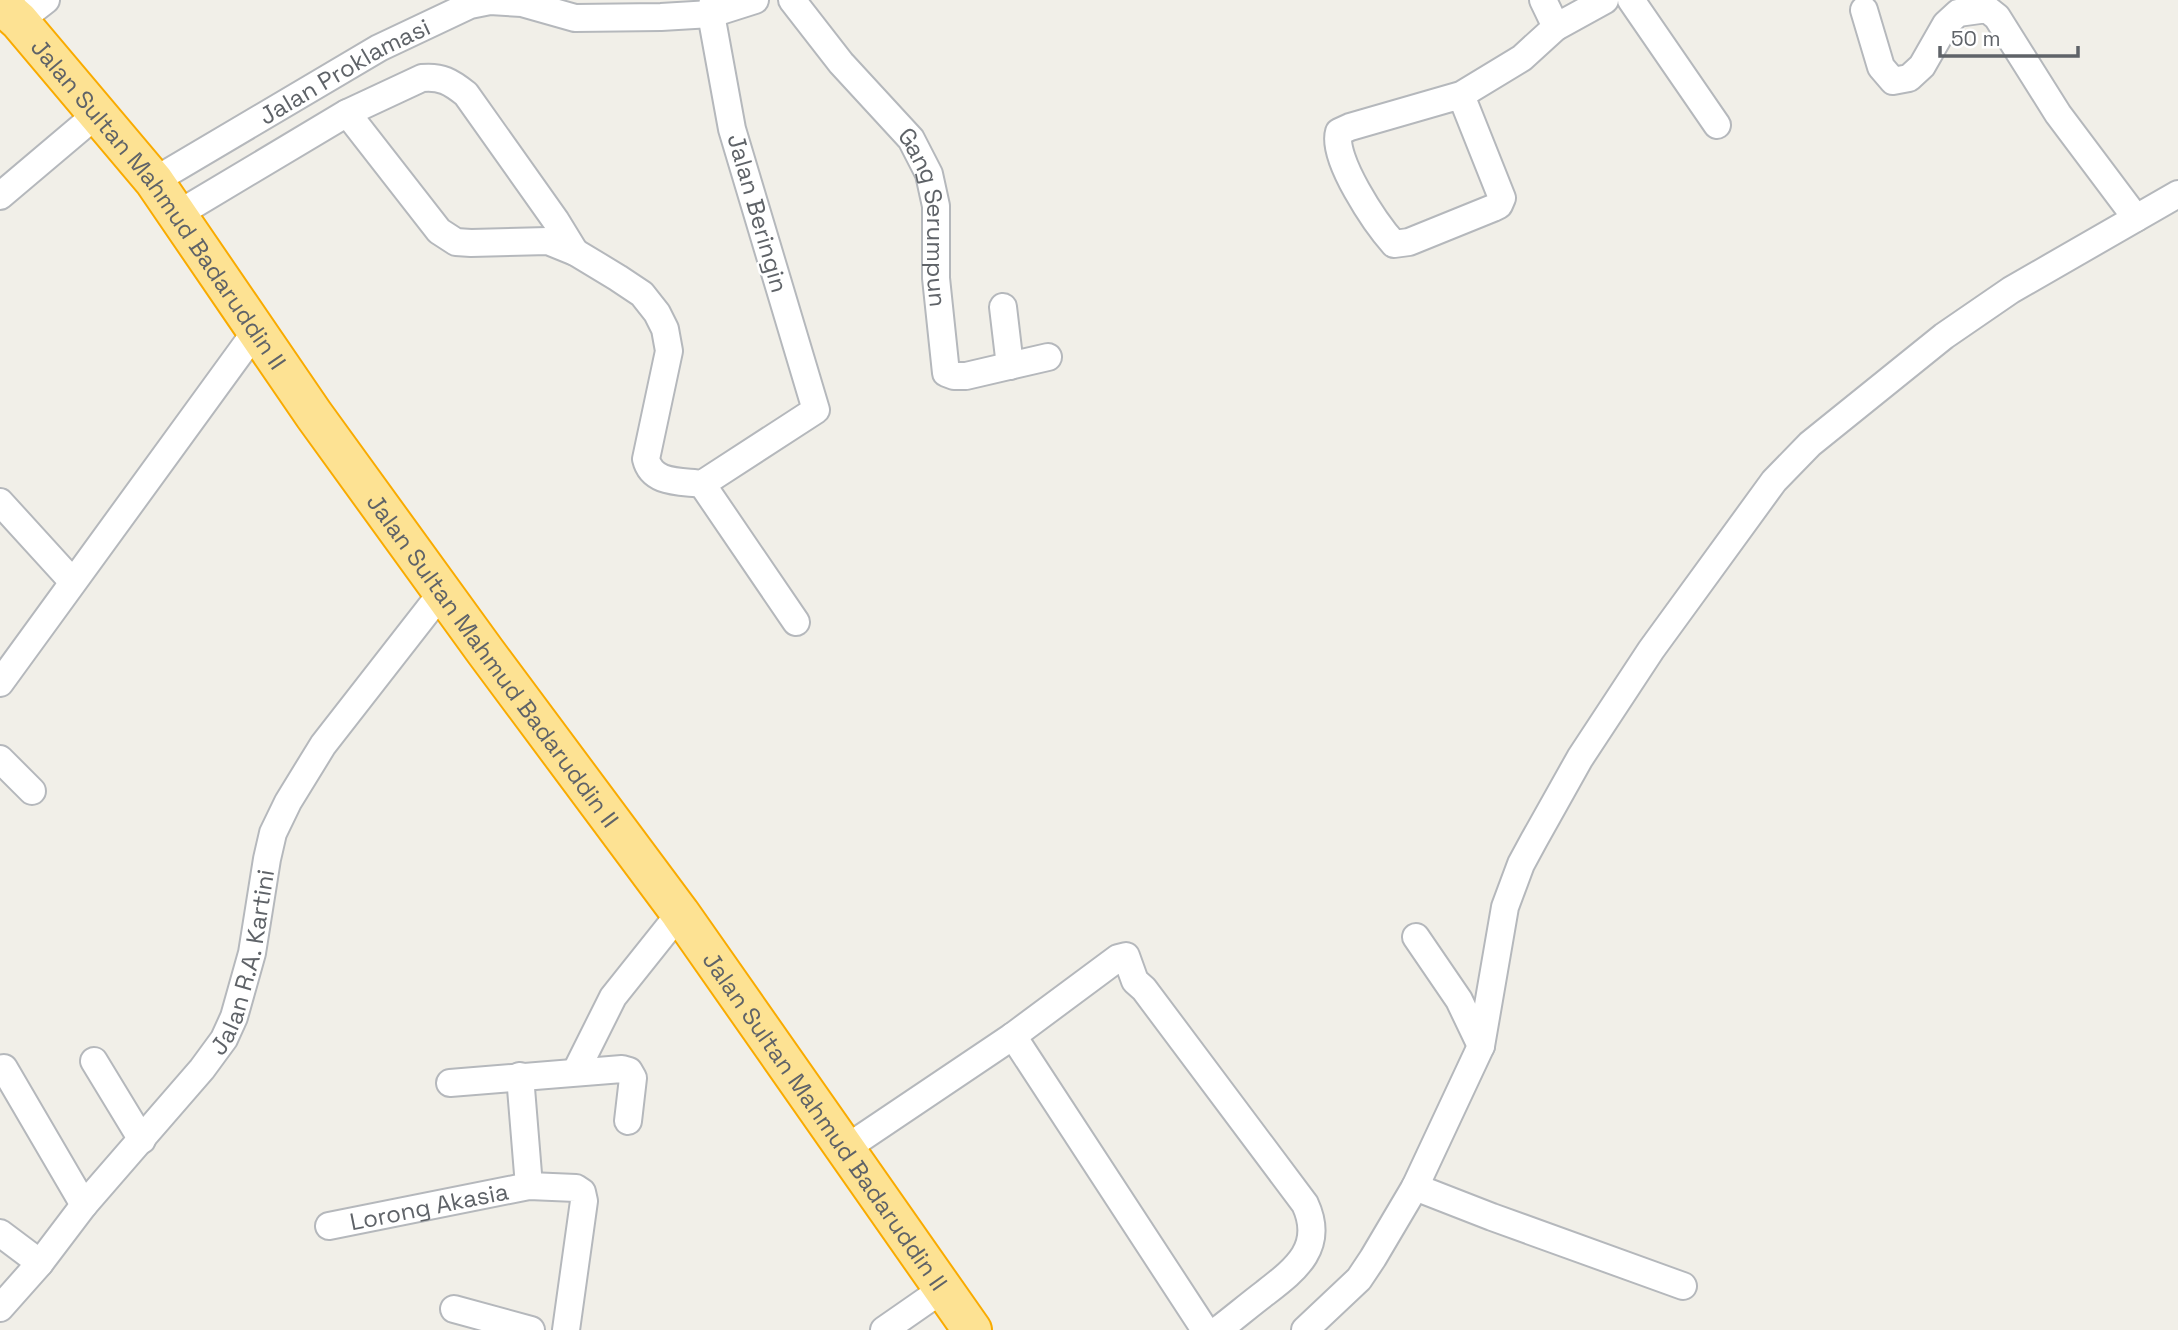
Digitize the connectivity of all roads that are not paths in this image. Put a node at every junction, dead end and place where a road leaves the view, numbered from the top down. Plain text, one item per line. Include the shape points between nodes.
1 (755, 0) edge
2 (792, 0) edge
3 (1543, 0) edge
4 (1605, 0) edge
5 (1631, 0) edge
6 (712, 7) edge
7 (21, 8) edge
8 (1864, 10) dead end
9 (1556, 27) junction
10 (1461, 95) junction
11 (347, 113) junction
12 (97, 114) junction
13 (1717, 125) dead end
14 (154, 181) junction
15 (2178, 194) edge
16 (0, 195) edge
17 (177, 214) junction
18 (2136, 218) junction
19 (575, 252) junction
20 (1003, 307) dead end
21 (256, 331) junction
22 (1048, 357) dead end
23 (1010, 366) junction
24 (702, 484) junction
25 (0, 502) edge
26 (72, 581) junction
27 (443, 591) junction
28 (796, 622) dead end
29 (0, 683) edge
30 (0, 759) edge
31 (32, 791) dead end
32 (680, 914) junction
33 (1416, 937) dead end
34 (1013, 1036) junction
35 (1481, 1046) junction
36 (94, 1061) dead end
37 (4, 1068) dead end
38 (576, 1071) junction
39 (520, 1076) junction
40 (450, 1083) dead end
41 (628, 1121) dead end
42 (142, 1140) junction
43 (845, 1149) junction
44 (529, 1186) junction
45 (1415, 1187) junction
46 (85, 1205) junction
47 (329, 1226) dead end
48 (0, 1233) edge
49 (40, 1263) junction
50 (1683, 1286) dead end
51 (943, 1289) junction
52 (0, 1308) edge
53 (454, 1309) dead end
54 (531, 1330) edge
55 (566, 1330) edge
56 (884, 1330) edge
57 (972, 1330) edge
58 (1205, 1330) edge
59 (1218, 1330) edge
60 (1305, 1330) edge

1 - 6 street, Jalan Proklamasi
2 - 23 street, Gang Serumpun via 841,63 911,139 929,174 936,206 936,278 946,373 966,376
3 - 9 street
4 - 9 street
5 - 13 street
6 - 14 street, Jalan Proklamasi via 575,18 522,3 470,5 379,48
6 - 24 street, Jalan Beringin via 733,129 816,410
7 - 12 highway, Jalan Sultan Mahmud Badaruddin II
8 - 18 street via 1881,67 1893,81 1909,78 1922,66 1946,24 1958,13 1987,9
9 - 10 street via 1522,58
10 - 10 street via 1502,198 1499,205 1394,244 1346,170 1336,141 1339,132
11 - 17 street
11 - 19 street via 439,231 456,242 548,241
11 - 19 street via 422,78 449,80 466,94
12 - 14 highway, Jalan Sultan Mahmud Badaruddin II
12 - 16 street
14 - 17 highway, Jalan Sultan Mahmud Badaruddin II
15 - 18 street
17 - 21 highway, Jalan Sultan Mahmud Badaruddin II
18 - 35 street via 2011,290 1944,335 1810,444 1774,481 1651,650 1580,758 1521,864 1505,907
19 - 24 street via 642,294 657,313 669,351 646,459 648,468 660,478
20 - 23 street
21 - 26 street
21 - 27 highway, Jalan Sultan Mahmud Badaruddin II
22 - 23 street, Gang Serumpun
24 - 28 street
25 - 26 street
26 - 29 street
27 - 32 highway, Jalan Sultan Mahmud Badaruddin II
27 - 42 street, Jalan R.A. Kartini via 323,745 288,802 273,833 253,953 234,1017 202,1069
30 - 31 street
32 - 38 street via 612,997
32 - 43 highway, Jalan Sultan Mahmud Badaruddin II
33 - 35 street via 1459,1000
34 - 43 street
34 - 58 street
34 - 59 street via 1126,956 1135,981 1305,1204 1312,1229 1303,1259
35 - 45 street
36 - 42 street
37 - 46 street
38 - 39 street
38 - 41 street via 629,1071
39 - 40 street
39 - 44 street, Lorong Akasia
42 - 46 street, Jalan R.A. Kartini
43 - 51 highway, Jalan Sultan Mahmud Badaruddin II
44 - 47 street, Lorong Akasia
44 - 55 street, Lorong Akasia via 582,1192
45 - 50 street
45 - 60 street via 1359,1279
46 - 49 street, Jalan R.A. Kartini
48 - 49 street
49 - 52 street, Jalan R.A. Kartini
51 - 56 street
51 - 57 highway, Jalan Sultan Mahmud Badaruddin II
53 - 54 street

